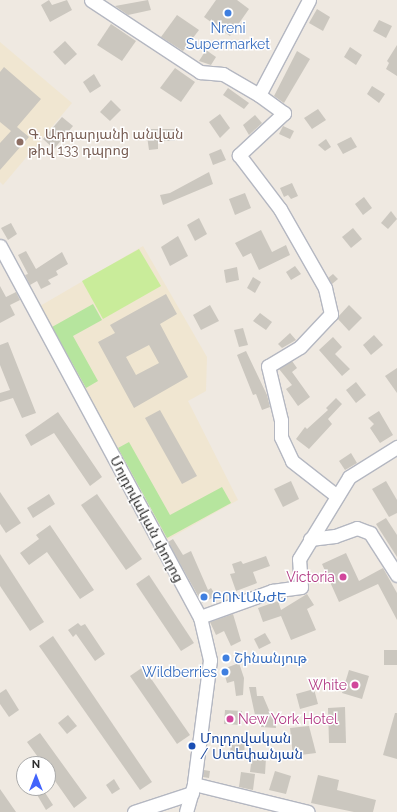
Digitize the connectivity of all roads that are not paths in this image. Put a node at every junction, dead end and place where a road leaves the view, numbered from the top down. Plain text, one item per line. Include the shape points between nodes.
1 (91, 0) edge
2 (309, 0) edge
3 (259, 95) junction
4 (0, 246) edge
5 (397, 447) edge
6 (338, 496) junction
7 (310, 539) junction
8 (397, 576) edge
9 (200, 617) junction
10 (193, 789) junction
11 (134, 812) edge
12 (186, 812) edge
13 (308, 812) edge

1 - 3 street via 200,72 223,74
2 - 3 street
3 - 6 street via 284,113 239,155 280,209 325,288 331,314 300,348 268,366 280,420 280,437 292,461
4 - 9 street, Մոլդովական փողոց
5 - 6 street via 349,477
6 - 7 street
7 - 8 street via 335,536 357,528 370,533
7 - 9 street via 299,559 301,587 272,591
9 - 10 street, Մոլդովական փողոց via 210,660
10 - 11 street
10 - 12 street, Մոլդովական փողոց
10 - 13 street

